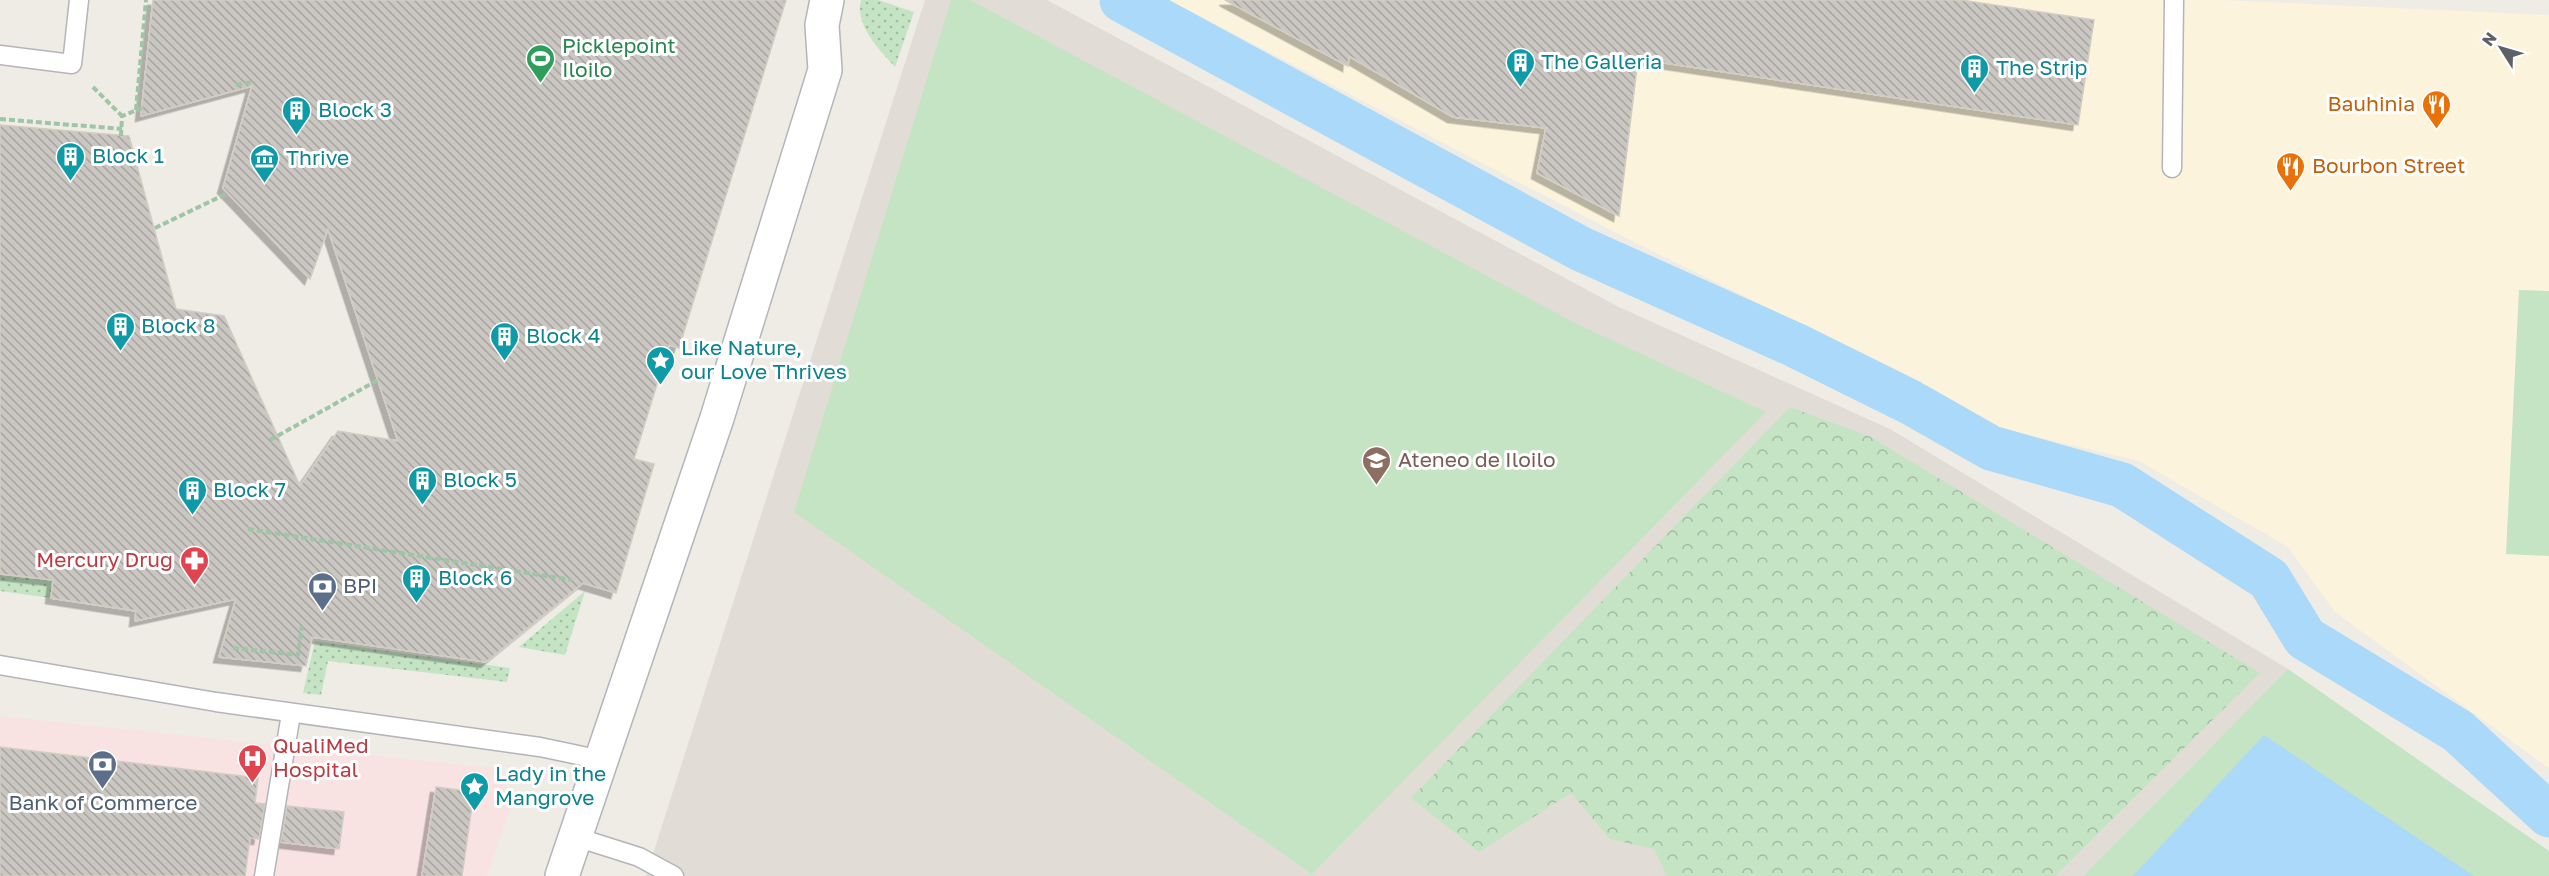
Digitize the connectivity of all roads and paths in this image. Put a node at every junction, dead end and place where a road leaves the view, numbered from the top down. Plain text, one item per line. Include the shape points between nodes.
1 (79, 0) edge
2 (146, 0) edge
3 (827, 0) edge
4 (2174, 0) edge
5 (0, 56) edge
6 (253, 82) dead end
7 (237, 85) dead end
8 (112, 107) dead end
9 (142, 108) dead end
10 (136, 110) junction
11 (122, 116) junction
12 (0, 119) edge
13 (122, 129) junction
14 (121, 136) dead end
15 (2172, 168) dead end
16 (228, 193) dead end
17 (155, 228) dead end
18 (378, 380) dead end
19 (270, 440) dead end
20 (248, 529) dead end
21 (572, 580) dead end
22 (302, 626) dead end
23 (233, 648) dead end
24 (0, 664) edge
25 (291, 714) junction
26 (602, 760) junction
27 (576, 837) junction
28 (264, 876) edge
29 (562, 876) edge
30 (674, 876) edge

1 - 5 lane via 72,64
2 - 10 path
3 - 26 street via 822,25 825,70 717,418
4 - 15 lane
6 - 7 path
8 - 11 path
9 - 10 path
10 - 11 path
11 - 13 path
12 - 13 path
13 - 14 path
16 - 17 path
18 - 19 path
20 - 21 path
22 - 23 path via 298,655
24 - 25 lane
25 - 26 lane via 540,747
25 - 28 lane
26 - 27 street
27 - 29 street
27 - 30 lane via 639,857

